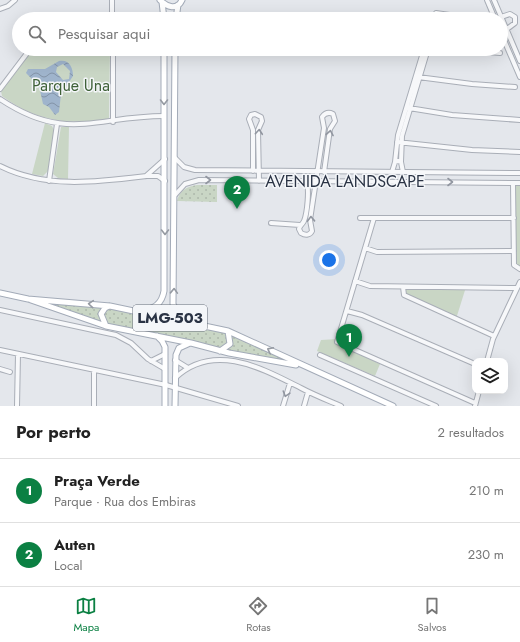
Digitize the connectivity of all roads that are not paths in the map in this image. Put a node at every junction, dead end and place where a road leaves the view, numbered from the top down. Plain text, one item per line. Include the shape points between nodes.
1 (19, 0) edge
2 (112, 0) edge
3 (487, 0) edge
4 (494, 0) edge
5 (14, 1) edge
6 (161, 1) edge
7 (181, 2) edge
8 (0, 9) edge
9 (112, 12) edge
10 (163, 12) edge
11 (178, 12) edge
12 (492, 12) edge
13 (499, 12) edge
14 (520, 13) edge
15 (508, 14) edge
16 (512, 14) junction
17 (518, 23) edge
18 (508, 28) edge
19 (508, 32) edge
20 (513, 45) junction
21 (508, 47) edge
22 (508, 49) edge
23 (25, 56) edge
24 (113, 56) edge
25 (164, 56) edge
26 (175, 56) edge
27 (422, 56) edge
28 (426, 56) edge
29 (520, 61) edge
30 (418, 77) junction
31 (520, 77) edge
32 (164, 86) junction
33 (174, 87) junction
34 (515, 87) dead end
35 (0, 88) edge
36 (0, 99) edge
37 (408, 108) junction
38 (164, 116) junction
39 (520, 120) edge
40 (113, 122) junction
41 (57, 124) junction
42 (399, 142) junction
43 (520, 152) edge
44 (321, 154) junction
45 (326, 154) junction
46 (253, 155) junction
47 (259, 155) junction
48 (174, 158) junction
49 (165, 159) junction
50 (395, 162) junction
51 (401, 162) junction
52 (0, 166) edge
53 (253, 171) junction
54 (259, 171) junction
55 (318, 171) junction
56 (324, 172) junction
57 (392, 172) junction
58 (404, 172) junction
59 (468, 173) junction
60 (520, 174) edge
61 (146, 176) junction
62 (49, 181) junction
63 (165, 181) junction
64 (259, 181) junction
65 (306, 181) junction
66 (317, 181) junction
67 (467, 182) junction
68 (513, 183) junction
69 (520, 183) edge
70 (165, 193) junction
71 (175, 195) junction
72 (307, 202) junction
73 (312, 203) junction
74 (360, 218) dead end
75 (374, 218) junction
76 (514, 218) junction
77 (271, 223) dead end
78 (300, 225) junction
79 (365, 248) junction
80 (514, 251) junction
81 (520, 269) edge
82 (356, 281) junction
83 (520, 282) edge
84 (403, 287) junction
85 (517, 288) junction
86 (0, 293) edge
87 (28, 299) junction
88 (110, 306) junction
89 (0, 310) edge
90 (133, 311) junction
91 (347, 311) junction
92 (191, 322) junction
93 (106, 326) junction
94 (228, 331) junction
95 (155, 335) junction
96 (494, 336) junction
97 (191, 343) junction
98 (0, 350) edge
99 (220, 351) junction
100 (18, 354) junction
101 (165, 354) junction
102 (320, 355) dead end
103 (488, 358) edge
104 (175, 360) junction
105 (151, 361) junction
106 (472, 363) edge
107 (304, 367) junction
108 (188, 368) junction
109 (0, 369) edge
110 (165, 369) junction
111 (94, 370) junction
112 (10, 372) dead end
113 (175, 378) junction
114 (290, 382) junction
115 (166, 385) junction
116 (175, 388) junction
117 (308, 392) junction
118 (478, 394) edge
119 (475, 404) edge
120 (17, 406) edge
121 (94, 406) edge
122 (166, 406) edge
123 (175, 406) edge
124 (238, 406) edge
125 (282, 406) edge
126 (304, 406) edge
127 (341, 406) edge
128 (393, 406) edge
129 (436, 406) edge

1 - 5 street
2 - 9 street
3 - 12 street
4 - 13 street
5 - 8 street
6 - 7 main road via 169,7
6 - 10 main road
7 - 11 main road
14 - 16 street
15 - 16 street
16 - 17 street
17 - 18 street
19 - 20 street
20 - 21 street
20 - 29 street
22 - 31 street
23 - 35 street
24 - 40 street
25 - 32 main road
26 - 33 main road
27 - 30 street
28 - 30 street
30 - 34 street
30 - 37 street
32 - 33 main road via 169,84
32 -> 38 main road
33 - 48 main road
36 - 41 street via 28,115
37 - 39 street via 452,115
37 - 42 street
38 - 40 street
38 - 49 main road
40 - 41 street
41 - 62 street
42 - 43 street
42 - 50 street
42 - 51 street
44 - 45 street
45 -> 44 street via 330,129 335,121 333,114 329,113 322,117 324,128
44 - 55 street
45 - 56 street
46 - 47 street
47 -> 46 street via 258,130 262,119 255,114 249,119 252,127
46 - 53 street
47 - 54 street
48 - 53 street, AVENIDA LANDSCAPE via 184,167 194,170
48 - 71 main road
49 - 61 street
49 - 63 main road
50 - 51 street
50 - 57 street
51 - 58 street
52 - 62 street
53 - 54 street, AVENIDA LANDSCAPE
54 - 55 street, AVENIDA LANDSCAPE
54 - 64 street
55 - 56 street, AVENIDA LANDSCAPE
55 - 66 street
56 - 57 street, AVENIDA LANDSCAPE
57 - 58 street, AVENIDA LANDSCAPE
58 - 59 street, AVENIDA LANDSCAPE
59 - 60 street, AVENIDA LANDSCAPE
59 - 67 street via 470,177
61 - 62 street via 83,183
61 - 63 street via 158,176
63 - 70 main road
64 - 65 street, AVENIDA LANDSCAPE
71 -> 64 street, AVENIDA LANDSCAPE via 185,184 199,180
65 - 66 street, AVENIDA LANDSCAPE
65 - 72 street
66 -> 67 street, AVENIDA LANDSCAPE
66 - 73 street
67 - 68 street, AVENIDA LANDSCAPE
68 - 69 street, AVENIDA LANDSCAPE
68 - 76 street
70 - 71 main road
70 -> 90 main road via 164,294 152,309
92 -> 71 main road via 178,314 174,304
72 - 73 street
72 - 78 street via 304,221
78 -> 73 street via 301,233 311,233
74 - 75 street
75 - 76 street
75 - 79 street
76 - 80 street
77 - 78 street
79 - 80 street via 377,252
79 - 82 street
80 - 81 street via 514,265
82 - 84 street via 370,286
82 - 91 street
83 - 85 street
84 - 85 street
84 - 96 street via 404,296
85 - 96 street
86 - 87 main road, LMG-503
88 -> 87 main road, LMG-503
87 - 93 main road, LMG-503
88 - 90 main road, LMG-503
88 - 93 main road via 101,314
89 - 105 street via 107,332 124,339
90 - 92 main road, LMG-503
91 - 106 street via 362,315
91 - 119 street via 337,342
92 - 94 main road, LMG-503
93 - 95 main road, LMG-503
94 - 99 main road via 230,344
107 -> 94 main road, LMG-503
95 - 97 main road, LMG-503
95 - 101 main road via 164,343
96 - 103 street
97 - 99 main road, LMG-503
97 - 104 main road via 180,348
98 - 100 street
99 - 107 main road, LMG-503
100 - 111 street
100 - 120 street
101 - 105 street
101 - 110 main road
102 - 129 street
104 - 108 street
104 - 113 main road
105 - 110 street
107 - 128 main road, LMG-503
108 - 113 street
108 - 114 street via 206,362 234,360
109 - 112 street
110 - 115 main road
111 - 115 street
111 - 121 street
113 - 116 main road
114 - 117 street
114 -> 125 street
115 - 116 street
115 - 122 main road
116 - 123 main road
116 - 124 street
117 - 126 street
117 - 127 street
118 - 119 street

